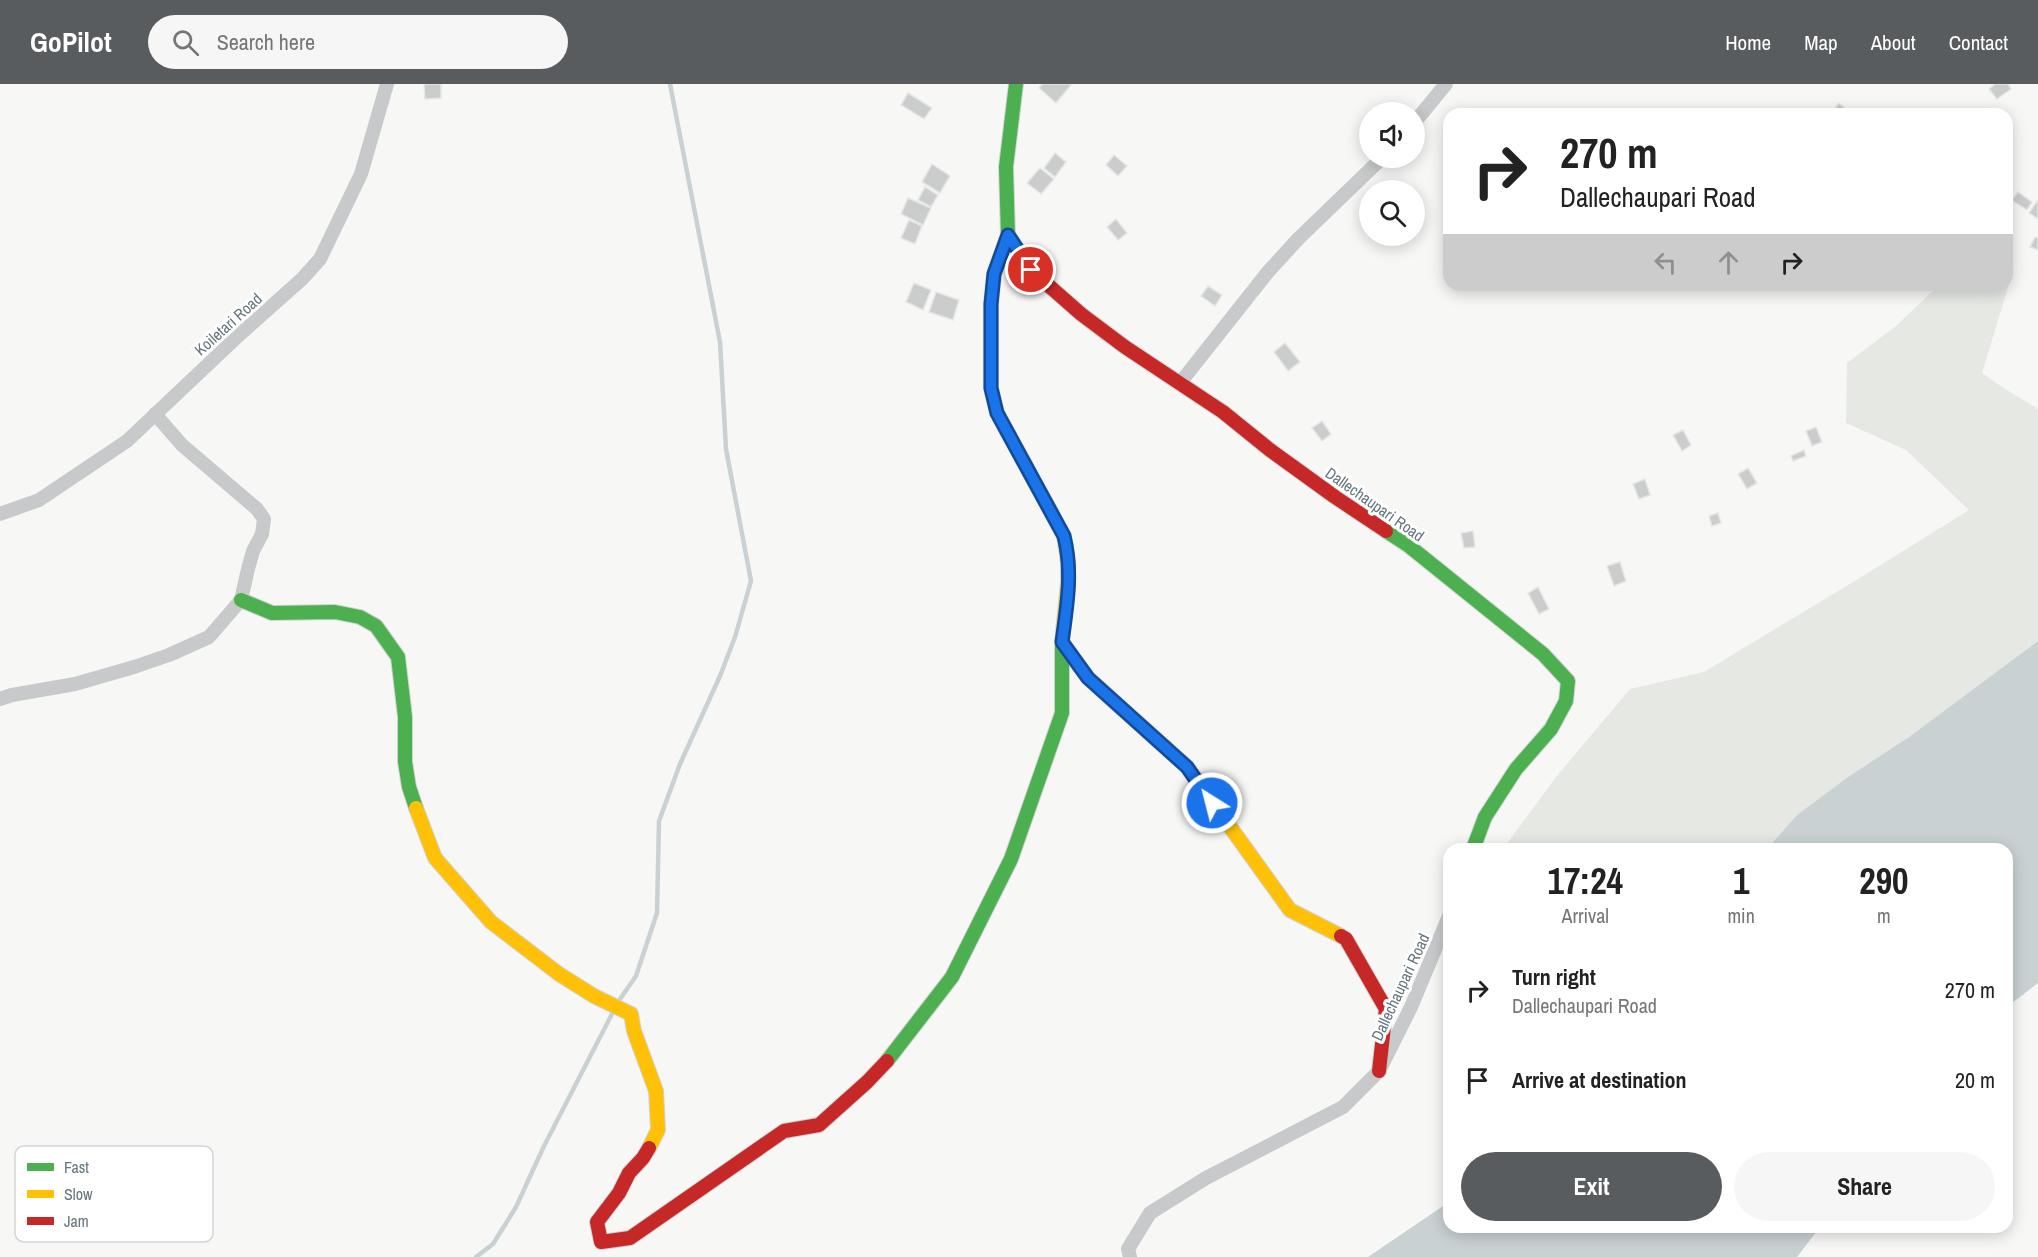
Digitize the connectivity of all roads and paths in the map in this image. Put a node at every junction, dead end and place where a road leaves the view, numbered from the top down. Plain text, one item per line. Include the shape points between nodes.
1 (387, 84) edge
2 (1016, 84) edge
3 (1446, 84) edge
4 (1425, 110) edge
5 (1372, 168) edge
6 (1008, 235) junction
7 (1180, 383) junction
8 (155, 414) junction
9 (0, 514) edge
10 (241, 600) junction
11 (1062, 642) junction
12 (0, 699) edge
13 (1475, 843) edge
14 (1443, 930) edge
15 (1379, 1071) junction
16 (1130, 1257) edge

1 - 8 street, Koiletari Road via 362,174 320,259
2 - 6 street via 1006,167
3 - 4 street
5 - 7 street via 1267,273
6 - 7 street, Dallechaupari Road via 1031,270 1081,314
6 - 11 street via 994,274 991,388 997,413 1064,536 1070,557
7 - 13 street, Dallechaupari Road via 1409,546 1543,654 1568,681 1566,701 1551,729 1516,769 1485,817
8 - 9 street, Koiletari Road via 127,441 39,500
8 - 10 street via 182,445 257,508 264,519
10 - 11 street via 272,613 335,612 360,617 376,626 398,657 409,787 435,858 490,922 558,974 631,1014 656,1091 658,1130 597,1222 601,1242 630,1238 784,1131 819,1125 897,1050 952,977 1011,859 1062,713
10 - 12 street via 209,637 185,649 75,684
11 - 15 street via 1088,678 1187,767 1290,910 1346,939 1386,1009
14 - 15 street, Dallechaupari Road
15 - 16 street, Dallechaupari Road via 1342,1107 1150,1212 1128,1249

